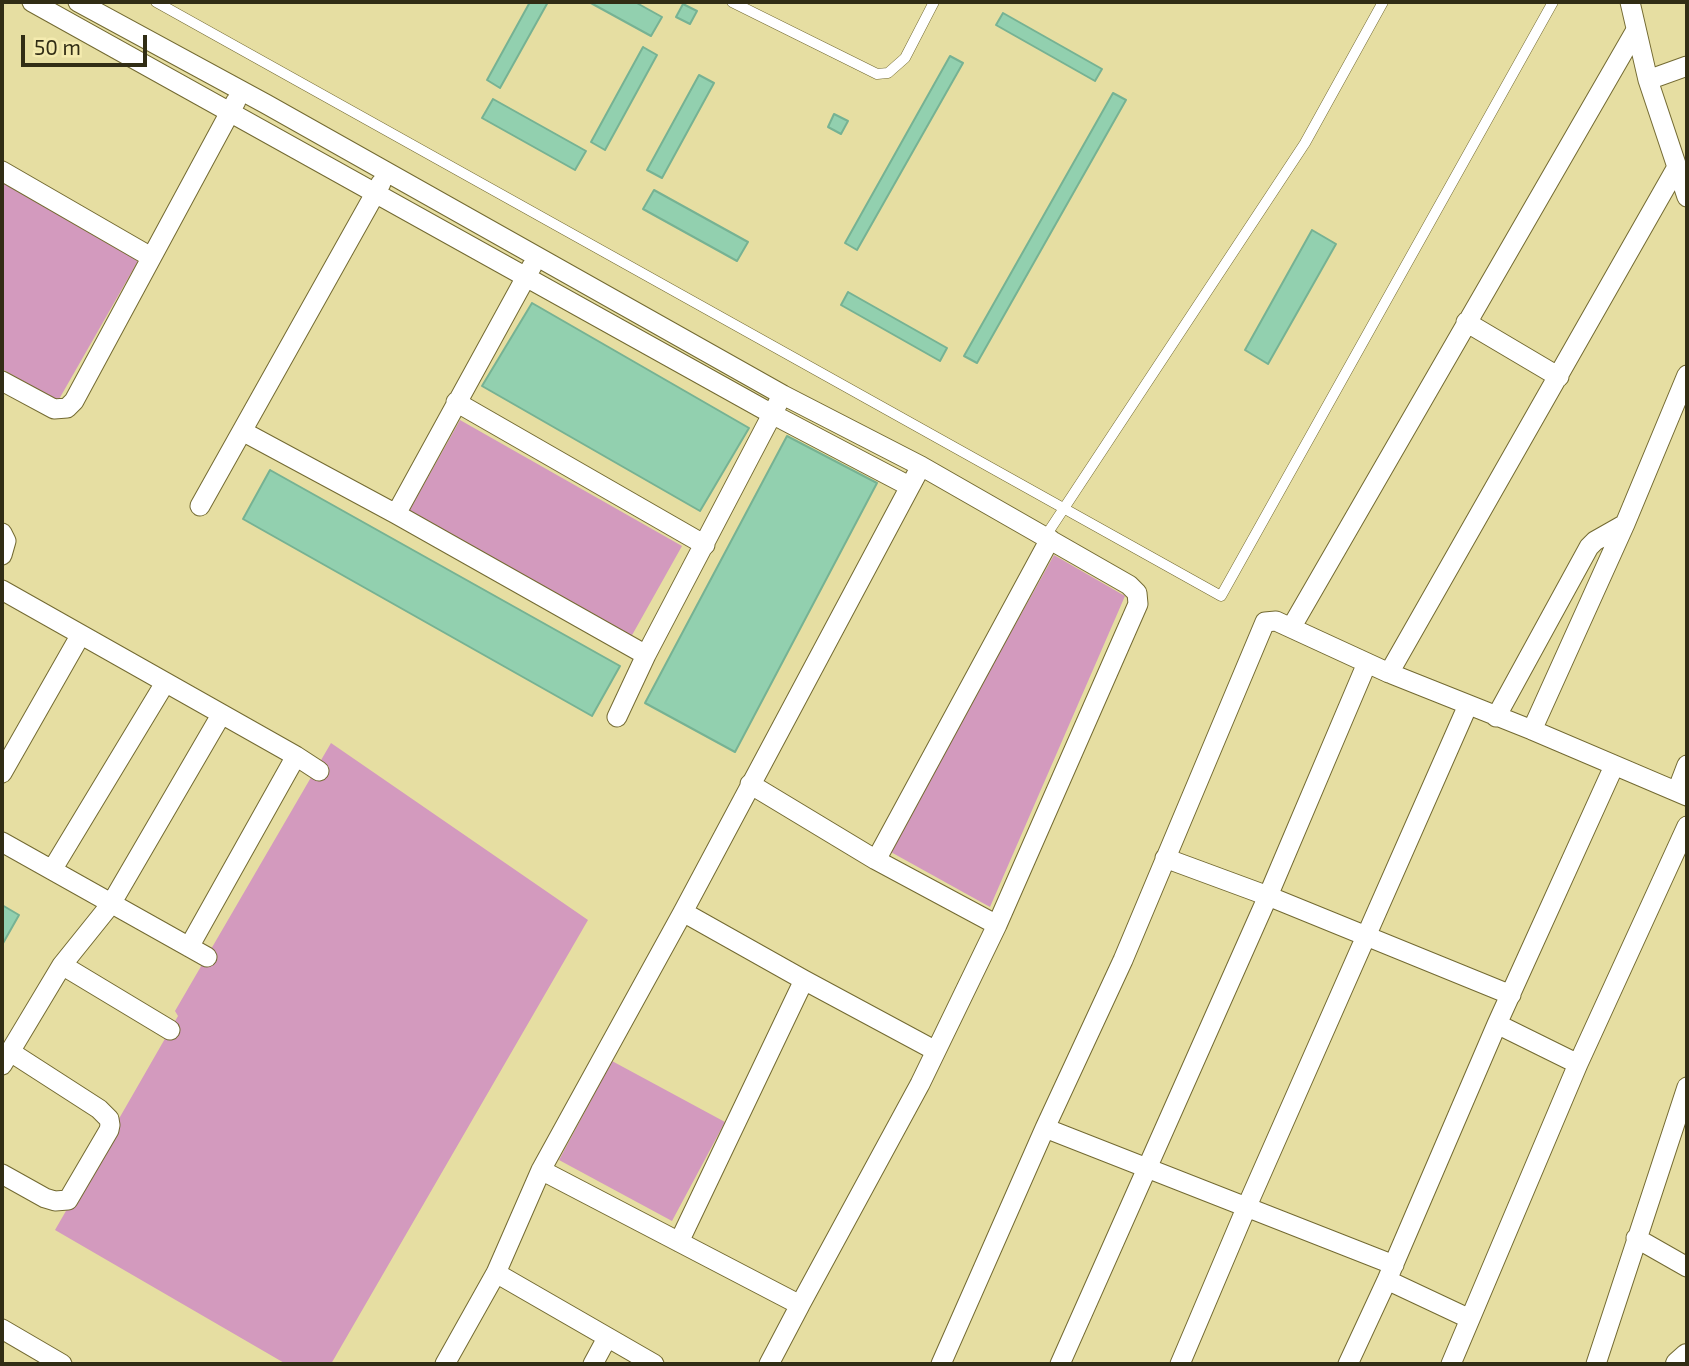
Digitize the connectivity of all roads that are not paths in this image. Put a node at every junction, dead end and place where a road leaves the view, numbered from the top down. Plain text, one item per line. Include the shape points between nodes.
1 (32, 2) edge
2 (78, 2) edge
3 (156, 2) edge
4 (732, 2) edge
5 (934, 2) edge
6 (1384, 2) edge
7 (1553, 2) edge
8 (1630, 2) edge
9 (1636, 30) junction
10 (1687, 66) edge
11 (1647, 80) junction
12 (241, 91) junction
13 (230, 112) junction
14 (1677, 167) junction
15 (2, 171) edge
16 (387, 173) junction
17 (376, 193) junction
18 (1687, 197) edge
19 (151, 257) junction
20 (537, 257) junction
21 (525, 277) junction
22 (1466, 322) junction
23 (1687, 375) edge
24 (1559, 377) junction
25 (2, 382) edge
26 (783, 395) junction
27 (456, 402) junction
28 (772, 414) junction
29 (242, 431) junction
30 (921, 466) junction
31 (909, 486) junction
32 (200, 506) dead end
33 (1064, 509) junction
34 (396, 513) junction
35 (1625, 524) junction
36 (2, 533) edge
37 (1047, 538) junction
38 (705, 545) junction
39 (2, 555) edge
40 (2, 590) edge
41 (1291, 628) junction
42 (80, 636) junction
43 (646, 655) junction
44 (1367, 663) junction
45 (1389, 673) junction
46 (164, 683) junction
47 (1468, 705) junction
48 (221, 715) junction
49 (617, 717) dead end
50 (1496, 717) junction
51 (1532, 730) junction
52 (296, 756) junction
53 (1687, 765) edge
54 (1614, 766) junction
55 (319, 771) dead end
56 (2, 773) edge
57 (751, 784) junction
58 (1682, 793) edge
59 (1687, 826) edge
60 (2, 842) edge
61 (1165, 858) junction
62 (876, 860) junction
63 (52, 870) junction
64 (1268, 896) junction
65 (111, 904) junction
66 (683, 912) junction
67 (997, 925) junction
68 (1365, 937) junction
69 (188, 947) junction
70 (206, 957) dead end
71 (62, 965) junction
72 (804, 980) junction
73 (1511, 995) junction
74 (1497, 1024) junction
75 (170, 1030) dead end
76 (936, 1051) junction
77 (4, 1058) edge
78 (1578, 1063) junction
79 (1687, 1087) edge
80 (1045, 1128) junction
81 (1679, 1138) edge
82 (1146, 1169) junction
83 (541, 1170) junction
84 (2, 1174) edge
85 (1247, 1206) junction
86 (1636, 1238) junction
87 (679, 1242) junction
88 (1687, 1267) edge
89 (496, 1273) junction
90 (1391, 1273) junction
91 (800, 1305) junction
92 (1470, 1319) junction
93 (2, 1329) edge
94 (607, 1338) junction
95 (1687, 1356) edge
96 (62, 1364) edge
97 (445, 1364) edge
98 (593, 1364) edge
99 (654, 1364) edge
100 (769, 1364) edge
101 (941, 1364) edge
102 (1060, 1364) edge
103 (1180, 1364) edge
104 (1348, 1364) edge
105 (1451, 1364) edge
106 (1596, 1364) edge
107 (1678, 1364) edge

1 - 13 street
2 - 12 street
3 - 33 lane
4 - 5 lane via 867,71 888,74 905,58
6 - 33 lane via 1305,143
7 - 33 lane via 1221,596
8 - 9 street
9 - 11 street
9 - 22 street
10 - 11 street
11 - 14 street
12 - 13 street
12 - 16 street
13 - 17 street
13 - 19 street
14 - 18 street
14 - 24 street
15 - 19 street
16 - 17 street
16 - 20 street
17 - 21 street
17 - 29 street
19 - 25 street via 67,408 54,409
20 - 21 street
20 - 26 street
21 - 27 street
21 - 28 street
22 - 24 street
22 - 41 street
23 - 35 street
24 - 45 street
26 - 28 street
26 - 30 street
27 - 34 street
27 - 38 street
28 - 31 street
28 - 38 street
29 - 32 street
29 - 34 street
30 - 31 street
30 - 37 street
31 - 57 street
33 - 37 lane
34 - 43 street
35 - 50 street via 1595,541 1585,553
35 - 51 street
36 - 39 street via 6,541
37 - 62 street
37 - 67 street via 1135,588 1139,599
38 - 43 street
40 - 42 street
41 - 44 street
41 - 61 street via 1270,620 1262,626
42 - 46 street
42 - 56 street
43 - 49 street
44 - 45 street
44 - 64 street
45 - 47 street
46 - 48 street
46 - 63 street
47 - 50 street
47 - 68 street
48 - 52 street
48 - 65 street
50 - 51 street
51 - 54 street
52 - 55 street
52 - 69 street
53 - 58 street
54 - 58 street
54 - 73 street
57 - 62 street
57 - 66 street
59 - 78 street
60 - 63 street
61 - 64 street
61 - 80 street
62 - 67 street
63 - 65 street
64 - 68 street
64 - 82 street
65 - 69 street
65 - 71 street
66 - 72 street
66 - 83 street
67 - 76 street
68 - 73 street
68 - 85 street
69 - 70 street
71 - 75 street
71 - 77 street
72 - 76 street
72 - 87 street
73 - 74 street
74 - 78 street
74 - 90 street
76 - 91 street
77 - 84 street via 99,1109 110,1125 68,1200 45,1198
78 - 92 street
79 - 81 street
80 - 82 street
80 - 101 street
81 - 86 street
82 - 85 street
82 - 102 street
83 - 87 street
83 - 89 street
85 - 90 street
85 - 103 street
86 - 88 street
86 - 106 street
87 - 91 street
89 - 94 street
89 - 97 street
90 - 92 street
90 - 104 street
91 - 100 street
92 - 105 street
93 - 96 street
94 - 98 street
94 - 99 street
95 - 107 street

